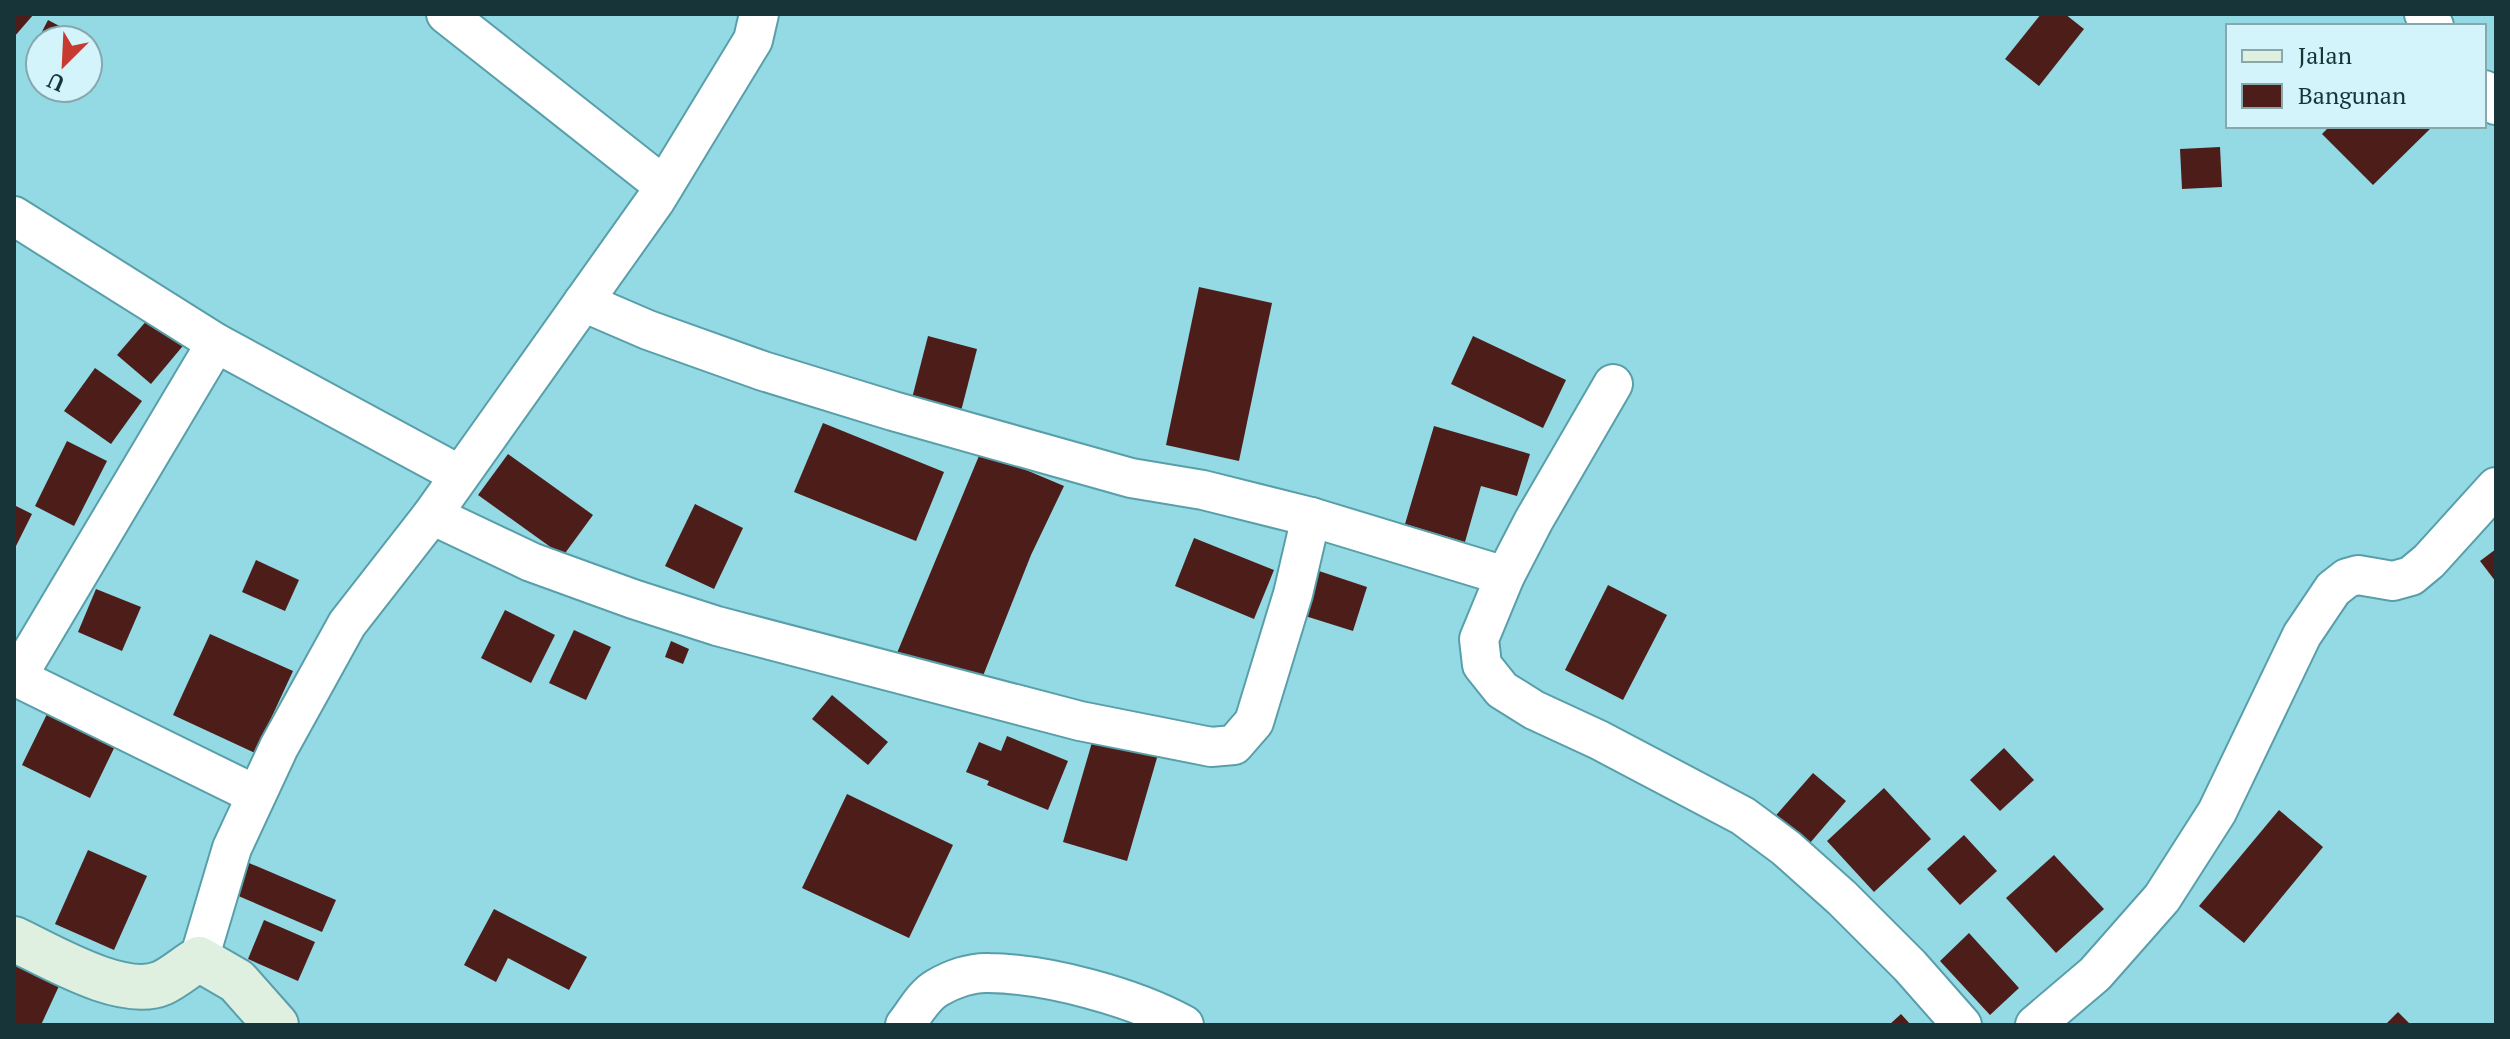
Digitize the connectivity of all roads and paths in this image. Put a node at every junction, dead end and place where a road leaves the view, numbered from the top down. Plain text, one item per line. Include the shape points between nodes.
1 (446, 14) edge
2 (759, 14) edge
3 (664, 186) junction
4 (14, 216) edge
5 (583, 302) junction
6 (216, 343) junction
7 (1613, 384) dead end
8 (460, 475) junction
9 (2496, 487) edge
10 (432, 515) junction
11 (1311, 517) junction
12 (1505, 576) junction
13 (16, 677) edge
14 (256, 795) junction
15 (14, 939) edge
16 (199, 959) junction
17 (278, 1024) edge
18 (905, 1025) edge
19 (1184, 1025) edge
20 (1962, 1025) edge
21 (2035, 1025) edge

1 - 3 street
2 - 3 street via 753,40
3 - 5 street
4 - 6 street
5 - 8 street
5 - 11 street via 763,371 1026,451
6 - 8 street
6 - 13 street
7 - 12 street
8 - 10 street
9 - 21 street via 2411,576 2393,581 2358,575 2333,589 2302,635 2217,812 2162,898 2095,974
10 - 11 street via 531,562 717,626 1080,721 1211,747 1234,745 1254,722
10 - 14 street via 347,624
11 - 12 street
12 - 20 street via 1479,639 1482,665 1502,690 1743,816 1842,898
13 - 14 street
14 - 16 street via 232,848
15 - 16 street via 135,988 161,984
16 - 17 street via 237,981
18 - 19 street via 934,989 988,973 1094,990

